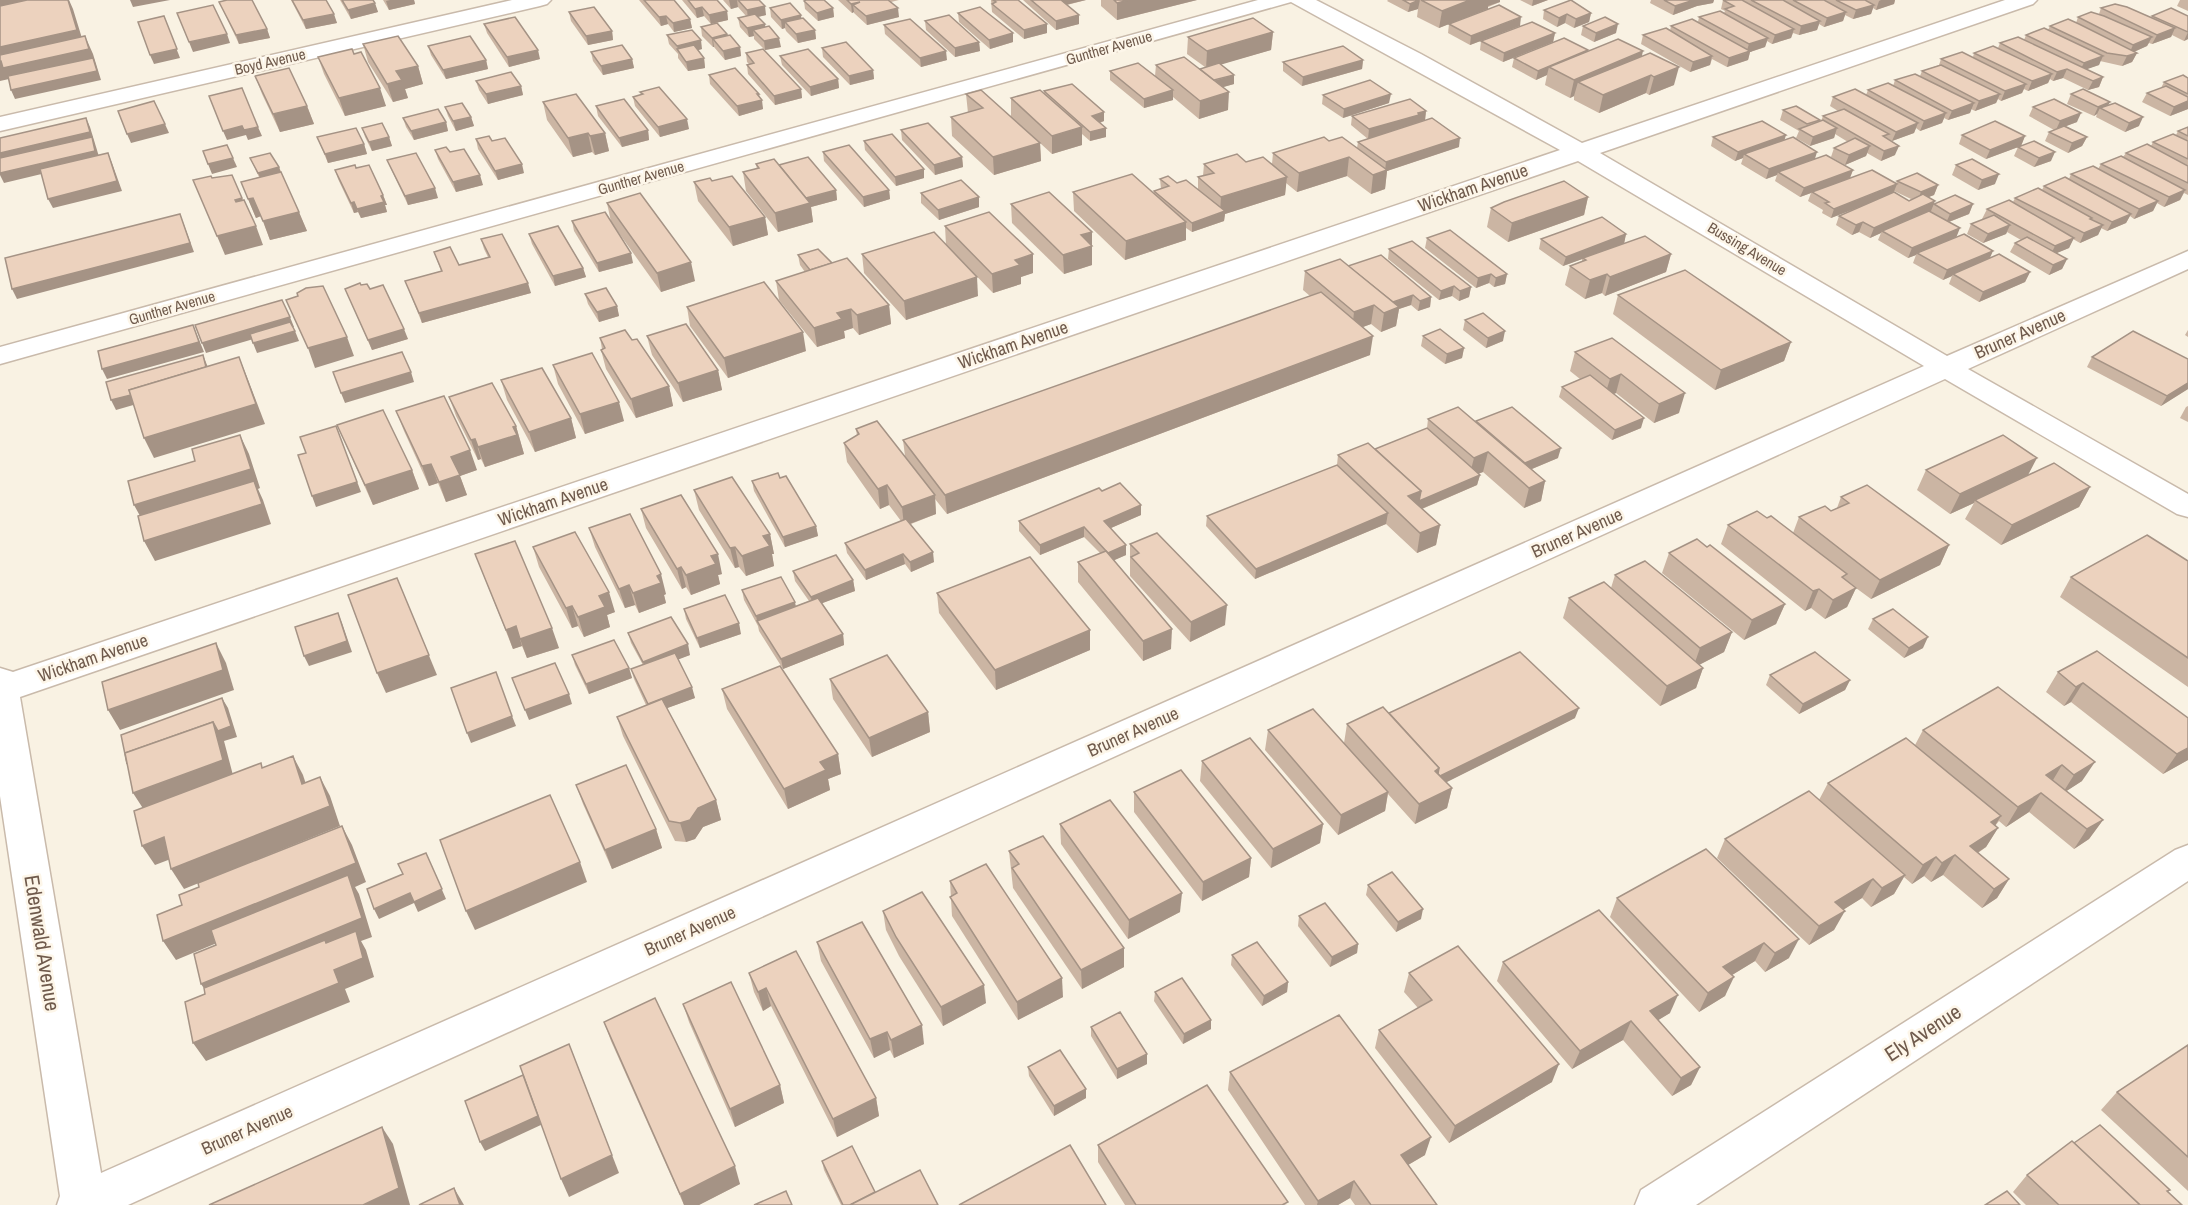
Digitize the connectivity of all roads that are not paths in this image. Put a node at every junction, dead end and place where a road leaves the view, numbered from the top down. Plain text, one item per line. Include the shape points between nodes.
1 (540, 0) edge
2 (1282, 0) edge
3 (1300, 0) edge
4 (2026, 0) edge
5 (0, 124) edge
6 (1583, 151) junction
7 (2188, 259) edge
8 (0, 356) edge
9 (1944, 368) junction
10 (2188, 507) edge
11 (0, 687) edge
12 (2188, 861) edge
13 (82, 1204) edge
14 (1657, 1205) edge

1 - 5 street, Boyd Avenue
2 - 8 street, Gunther Avenue
3 - 6 street, Bussing Avenue
4 - 6 street, Wickham Avenue
6 - 9 street, Bussing Avenue
6 - 11 street, Wickham Avenue
7 - 9 street, Bruner Avenue
9 - 10 street, Bussing Avenue
9 - 13 street, Bruner Avenue
11 - 13 street, Edenwald Avenue
12 - 14 street, Ely Avenue

